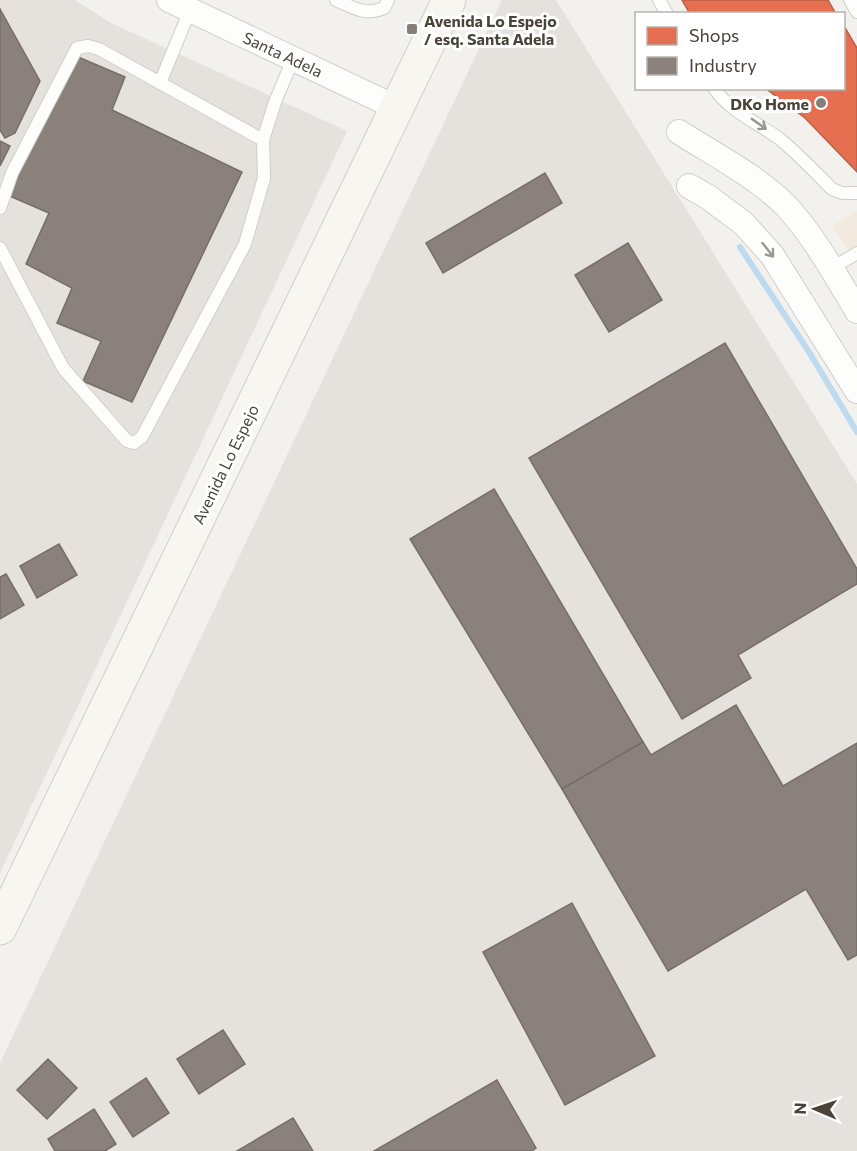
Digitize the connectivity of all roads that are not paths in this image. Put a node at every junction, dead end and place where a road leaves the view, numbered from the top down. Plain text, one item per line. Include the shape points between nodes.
1 (336, 0) edge
2 (388, 0) edge
3 (449, 0) edge
4 (850, 0) edge
5 (179, 5) edge
6 (857, 12) edge
7 (293, 59) junction
8 (160, 83) junction
9 (716, 90) edge
10 (397, 108) junction
11 (679, 132) dead end
12 (263, 140) junction
13 (748, 177) junction
14 (690, 186) dead end
15 (857, 193) edge
16 (0, 207) edge
17 (726, 209) junction
18 (0, 248) edge
19 (857, 253) edge
20 (831, 269) junction
21 (857, 311) edge
22 (857, 391) edge
23 (0, 928) edge

1 - 2 lane via 372,13 384,8
3 - 10 main road, Avenida Lo Espejo
4 - 6 lane
5 - 7 street, Santa Adela
5 - 8 lane
7 - 10 street, Santa Adela
7 - 12 lane
8 - 12 lane
8 - 16 lane via 99,49 77,48 12,173
9 -> 15 lane via 730,106 782,141 832,189
10 - 23 main road, Avenida Lo Espejo
11 - 13 street
12 - 18 lane via 264,178 245,244 142,437 134,443 127,441 63,368
13 - 17 street via 731,188
13 - 20 street via 788,208
14 - 17 street
17 -> 22 street via 772,255
19 - 20 lane
20 - 21 street

